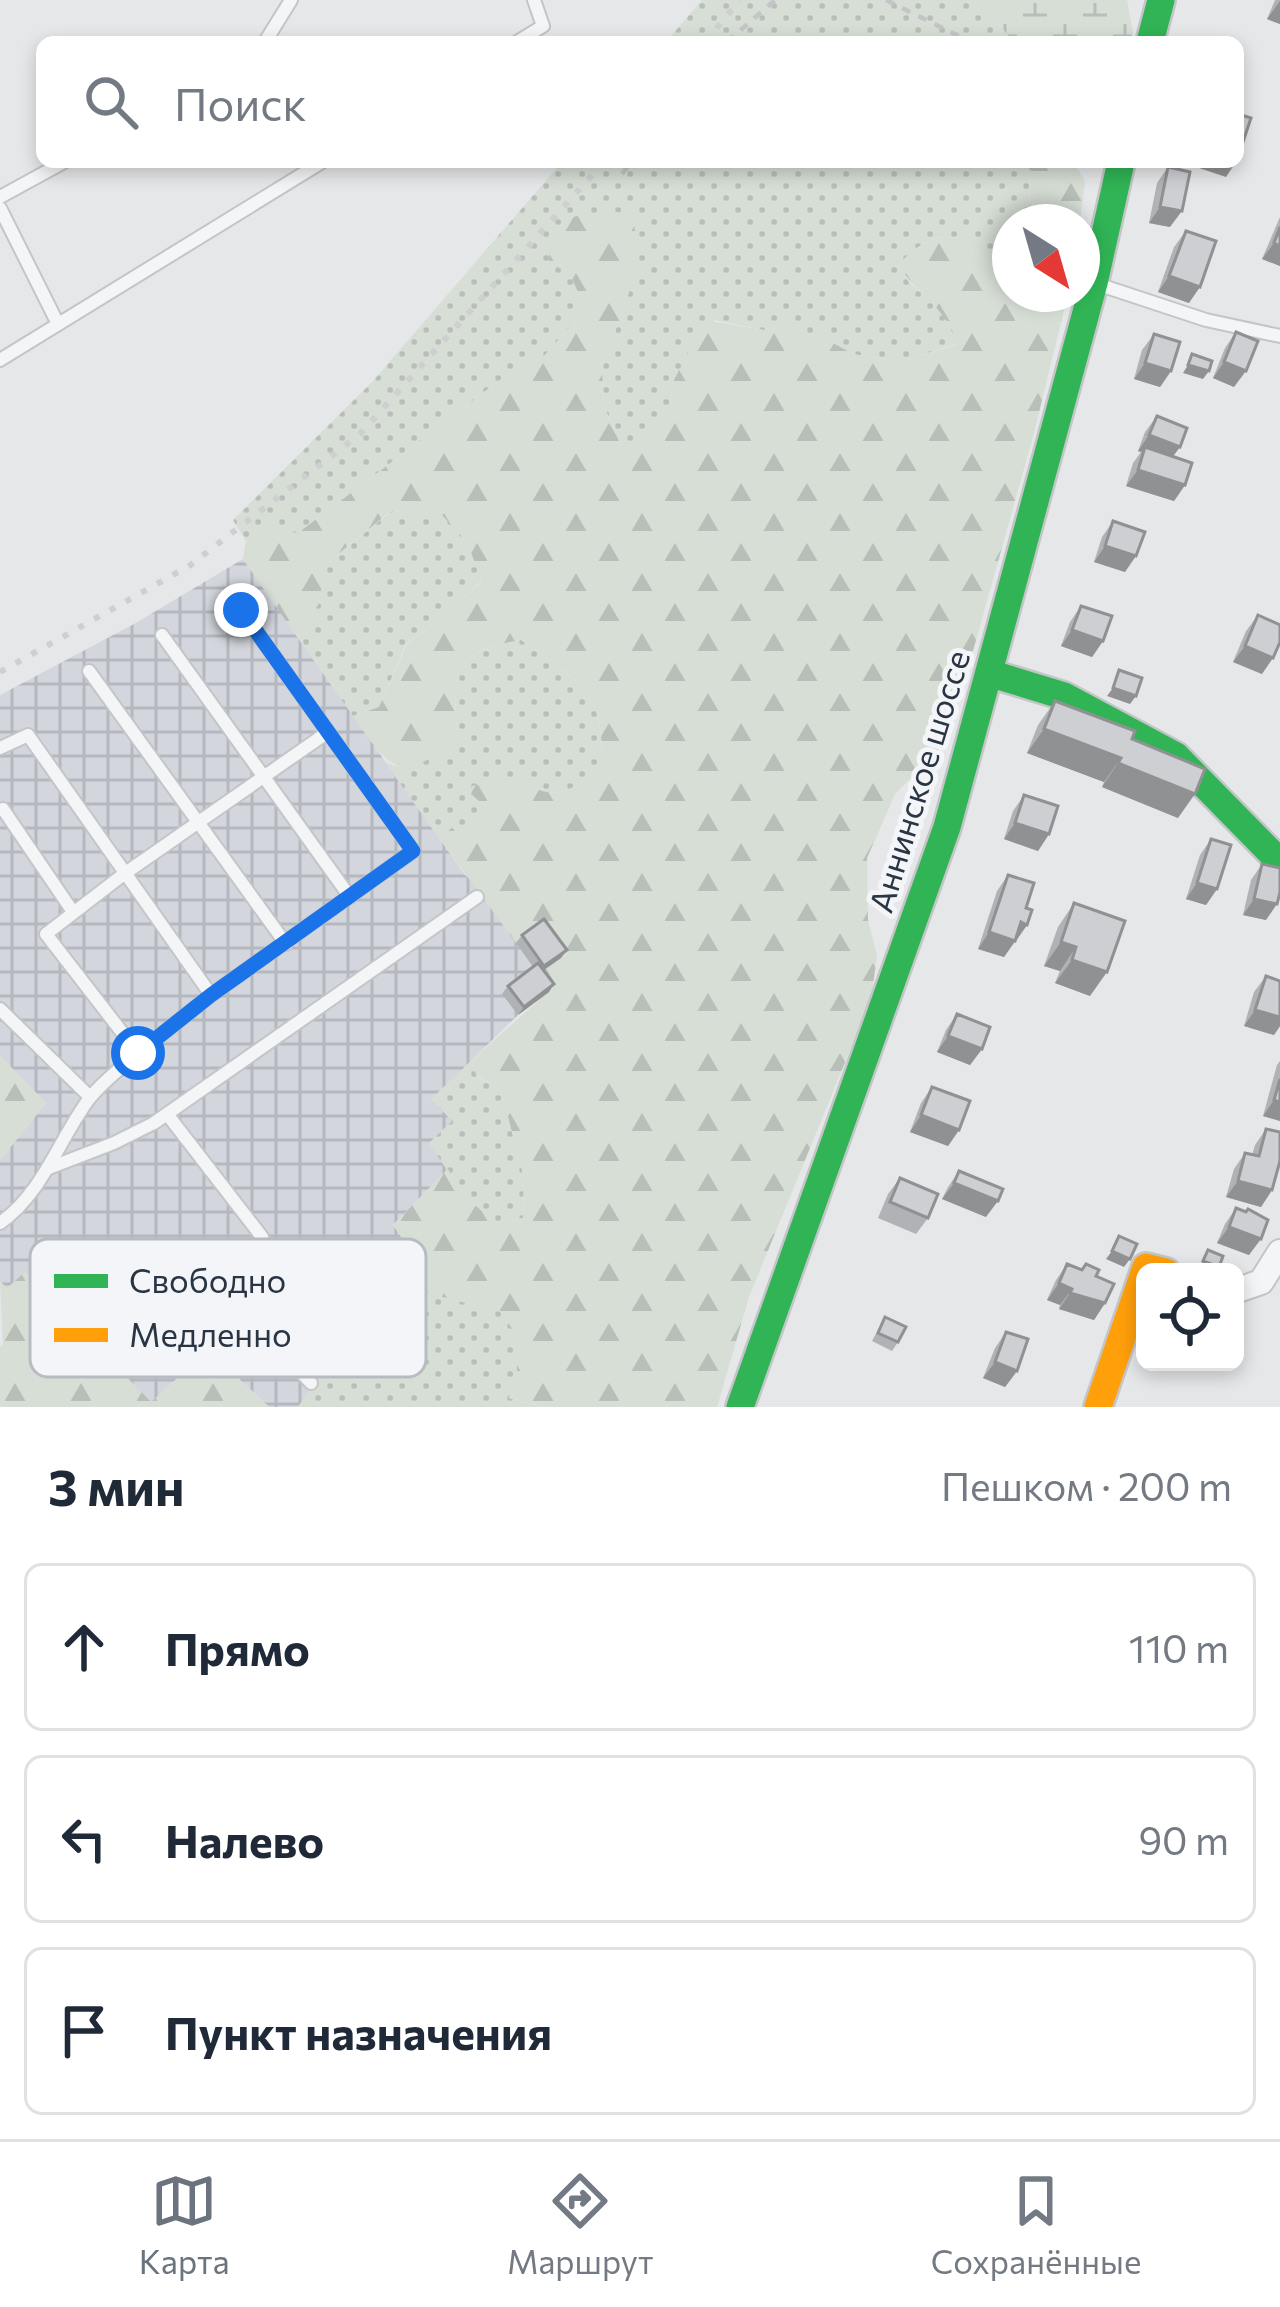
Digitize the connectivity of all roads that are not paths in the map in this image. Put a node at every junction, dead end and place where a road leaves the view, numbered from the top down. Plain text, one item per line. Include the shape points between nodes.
1 (291, 0) edge
2 (534, 0) edge
3 (1161, 0) edge
4 (269, 36) edge
5 (527, 36) edge
6 (1152, 36) edge
7 (53, 168) edge
8 (312, 168) edge
9 (1119, 168) edge
10 (0, 197) edge
11 (0, 208) edge
12 (1100, 256) edge
13 (1100, 286) edge
14 (1086, 312) edge
15 (58, 324) junction
16 (1280, 337) edge
17 (0, 360) edge
18 (241, 610) dead end
19 (162, 635) dead end
20 (89, 670) dead end
21 (989, 674) junction
22 (328, 732) junction
23 (0, 748) edge
24 (264, 777) junction
25 (3, 808) dead end
26 (199, 824) junction
27 (1280, 862) edge
28 (124, 874) junction
29 (350, 897) junction
30 (477, 897) dead end
31 (74, 912) junction
32 (286, 944) junction
33 (211, 995) junction
34 (0, 1009) edge
35 (138, 1053) junction
36 (90, 1096) junction
37 (167, 1114) junction
38 (47, 1168) junction
39 (0, 1222) edge
40 (261, 1239) edge
41 (1280, 1252) edge
42 (1244, 1288) edge
43 (1136, 1296) edge
44 (305, 1377) edge
45 (311, 1383) dead end
46 (740, 1407) edge
47 (1098, 1407) edge

1 - 4 lane
2 - 5 lane via 543,26
3 - 6 main road
7 - 10 lane
8 - 15 lane
9 - 12 main road, Аннинское шоссе
11 - 15 lane
13 - 16 lane
14 - 21 main road, Аннинское шоссе
15 - 17 lane
18 - 22 lane
19 - 24 lane
20 - 26 lane
21 - 27 main road via 1064,696 1176,756
21 - 46 main road, Аннинское шоссе via 947,827
22 - 24 lane
22 - 29 lane via 413,851
23 - 28 lane via 28,735
24 - 26 lane
24 - 29 lane
25 - 31 lane
26 - 28 lane
26 - 32 lane
28 - 31 lane
28 - 33 lane
29 - 32 lane
30 - 37 lane
31 - 35 lane via 46,934
32 - 33 lane
33 - 35 lane
34 - 36 lane
35 - 36 lane
36 - 38 lane
37 - 38 lane
37 - 40 lane
38 - 39 lane
41 - 42 street via 1261,1282
43 - 47 main road
44 - 45 lane

